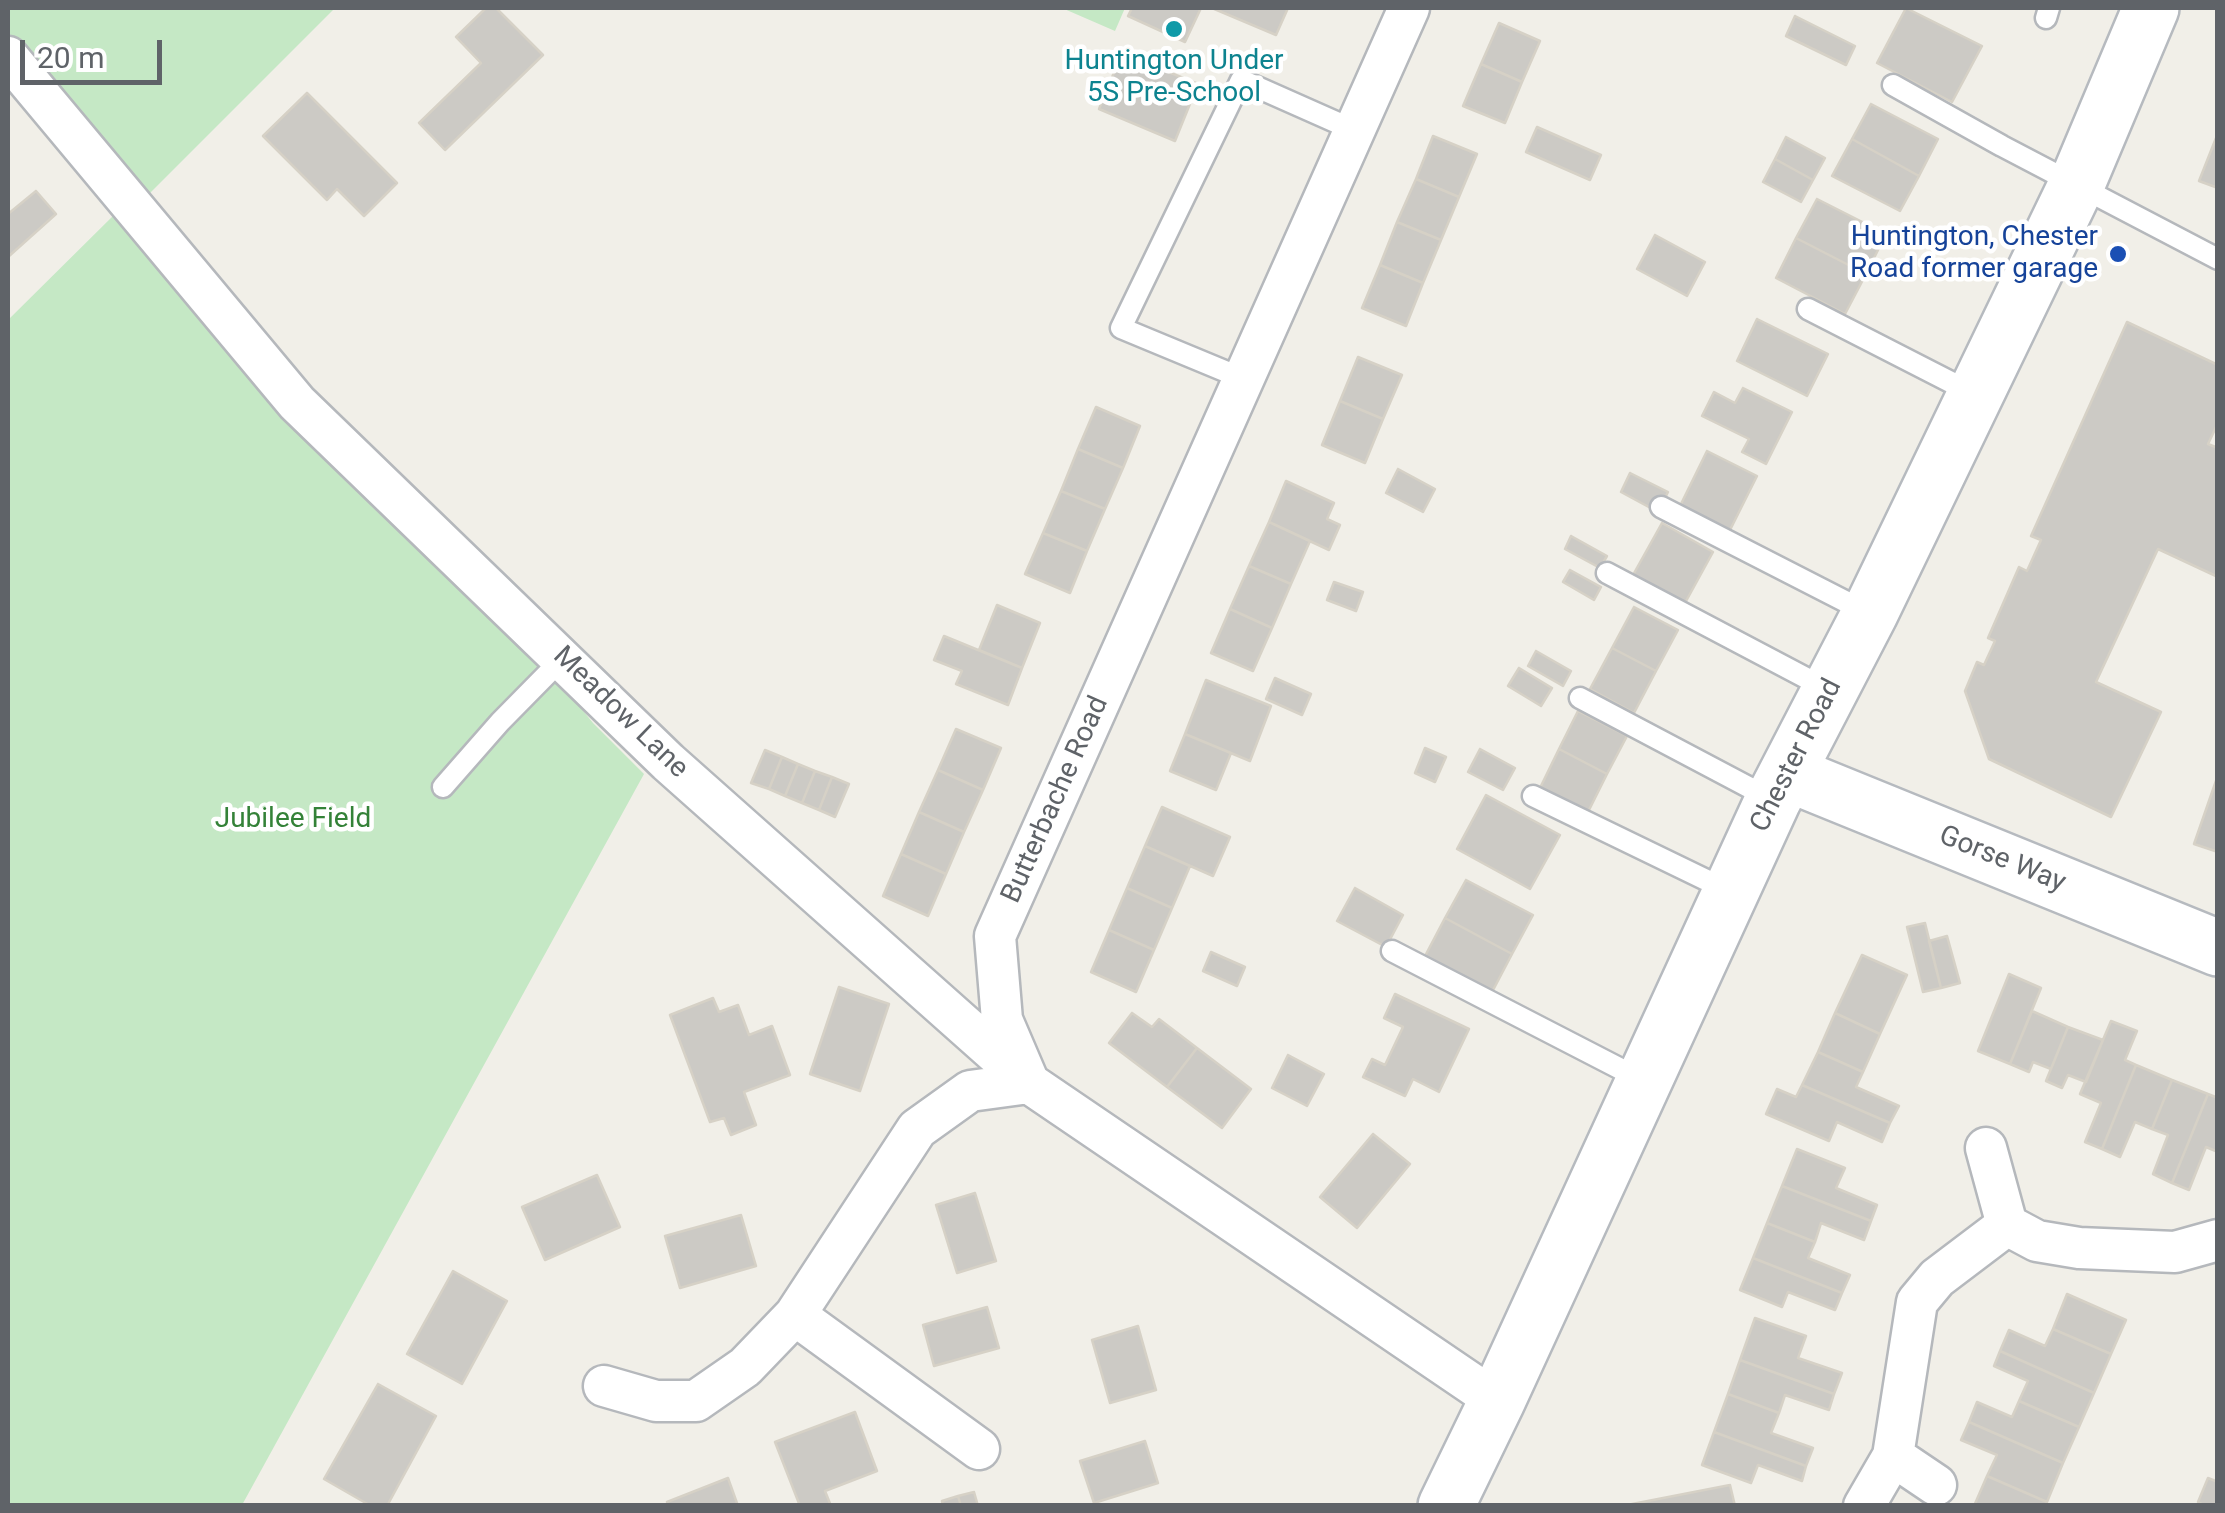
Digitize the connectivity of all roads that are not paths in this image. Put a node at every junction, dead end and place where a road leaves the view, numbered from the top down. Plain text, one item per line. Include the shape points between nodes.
1 (1410, 8) edge
2 (2151, 8) edge
3 (8, 57) edge
4 (1893, 85) dead end
5 (1356, 131) junction
6 (2076, 186) junction
7 (2218, 259) edge
8 (1808, 308) dead end
9 (1244, 379) junction
10 (1974, 394) junction
11 (1661, 507) dead end
12 (1607, 574) dead end
13 (1870, 613) junction
14 (563, 658) junction
15 (1829, 690) junction
16 (1580, 698) dead end
17 (1780, 786) junction
18 (443, 788) dead end
19 (1533, 796) dead end
20 (1730, 892) junction
21 (2218, 948) edge
22 (1392, 951) dead end
23 (1644, 1081) junction
24 (1029, 1084) junction
25 (1986, 1148) dead end
26 (2007, 1225) junction
27 (2218, 1240) edge
28 (795, 1315) junction
29 (604, 1386) dead end
30 (1497, 1402) junction
31 (979, 1449) dead end
32 (1892, 1456) junction
33 (1936, 1485) dead end
34 (1446, 1506) edge
35 (1864, 1506) edge

1 - 5 street, Butterbache Road
2 - 6 main road, Chester Road
3 - 14 street, Meadow Lane via 297,404
4 - 6 lane
5 - 9 street, Butterbache Road
5 - 9 lane via 1242,80 1121,328
6 - 7 lane
6 - 10 main road, Chester Road
8 - 10 lane
9 - 24 street, Butterbache Road via 995,936 1002,1020
10 - 13 main road, Chester Road
11 - 13 lane
12 - 15 lane
13 - 15 main road, Chester Road
14 - 18 lane
14 - 24 street, Meadow Lane via 668,762
15 - 17 main road, Chester Road
16 - 17 lane
17 - 20 main road, Chester Road
17 - 21 main road, Gorse Way
19 - 20 lane
20 - 23 main road, Chester Road
22 - 23 lane
23 - 30 main road, Chester Road
24 - 28 street via 970,1090 917,1129
24 - 30 street
25 - 26 street
26 - 27 street via 2037,1241 2079,1248 2175,1252
26 - 32 street via 1937,1278 1918,1302
28 - 29 street via 745,1367 696,1400 656,1401
28 - 31 street
30 - 34 main road, Chester Road
32 - 33 street
32 - 35 street

